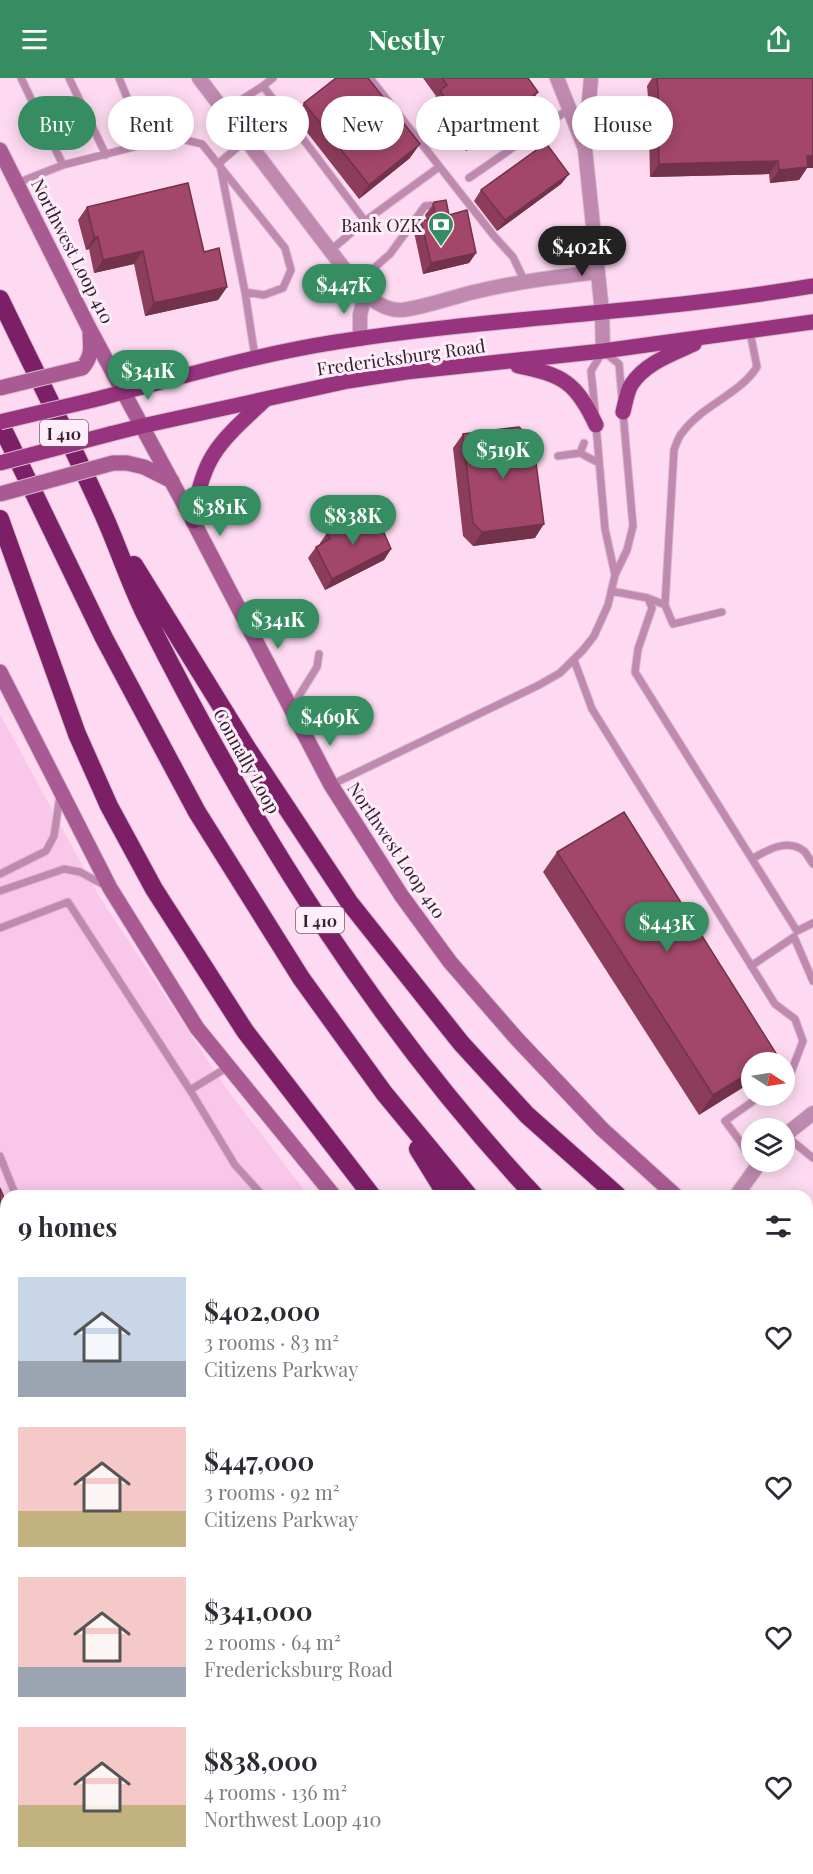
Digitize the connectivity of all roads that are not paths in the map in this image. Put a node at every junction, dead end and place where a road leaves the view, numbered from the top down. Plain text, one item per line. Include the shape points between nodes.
1 (21, 78) edge
2 (69, 78) edge
3 (119, 78) edge
4 (199, 78) edge
5 (273, 78) edge
6 (370, 78) edge
7 (557, 78) edge
8 (591, 78) edge
9 (263, 86) junction
10 (126, 96) edge
11 (213, 96) edge
12 (247, 96) edge
13 (589, 96) edge
14 (569, 108) junction
15 (572, 116) edge
16 (194, 142) edge
17 (0, 150) edge
18 (124, 150) edge
19 (234, 150) edge
20 (254, 150) edge
21 (585, 150) edge
22 (106, 155) junction
23 (219, 163) junction
24 (63, 165) junction
25 (439, 166) junction
26 (469, 178) dead end
27 (17, 183) junction
28 (437, 205) edge
29 (365, 221) junction
30 (331, 250) junction
31 (598, 272) junction
32 (525, 282) junction
33 (813, 286) edge
34 (361, 289) junction
35 (245, 292) junction
36 (0, 299) edge
37 (602, 312) junction
38 (813, 322) edge
39 (89, 328) junction
40 (750, 332) junction
41 (706, 338) junction
42 (360, 339) junction
43 (603, 351) junction
44 (255, 357) junction
45 (503, 363) junction
46 (0, 388) edge
47 (125, 392) junction
48 (266, 399) junction
49 (623, 412) junction
50 (0, 423) edge
51 (596, 425) junction
52 (142, 426) junction
53 (584, 443) dead end
54 (580, 453) junction
55 (558, 456) dead end
56 (0, 463) edge
57 (599, 464) junction
58 (171, 481) junction
59 (0, 494) edge
60 (104, 516) junction
61 (0, 519) edge
62 (193, 521) junction
63 (615, 575) junction
64 (611, 591) junction
65 (648, 598) junction
66 (665, 605) junction
67 (722, 612) dead end
68 (319, 654) dead end
69 (574, 660) junction
70 (0, 672) edge
71 (291, 709) junction
72 (331, 785) junction
73 (60, 793) junction
74 (752, 859) junction
75 (813, 864) edge
76 (0, 874) edge
77 (110, 888) junction
78 (0, 891) edge
79 (813, 923) edge
80 (0, 928) edge
81 (796, 934) junction
82 (751, 966) junction
83 (813, 981) edge
84 (795, 1062) edge
85 (228, 1066) junction
86 (190, 1090) junction
87 (384, 1093) junction
88 (746, 1106) edge
89 (813, 1113) edge
90 (795, 1128) edge
91 (741, 1142) edge
92 (795, 1144) edge
93 (0, 1156) edge
94 (813, 1158) edge
95 (752, 1172) edge
96 (14, 1190) edge
97 (258, 1190) edge
98 (329, 1190) edge
99 (367, 1190) edge
100 (443, 1190) edge
101 (464, 1190) edge
102 (530, 1190) edge
103 (611, 1190) edge
104 (669, 1190) edge
105 (740, 1190) edge

1 - 24 lane
2 - 22 lane
3 - 10 lane
4 - 11 street
5 - 9 lane
6 - 25 lane
7 - 14 street
8 - 13 street
9 - 12 lane
9 - 29 lane
14 - 15 street
14 - 26 lane
16 - 23 lane via 202,144
17 - 27 main road, Northwest Loop 410
18 - 22 lane
19 - 23 lane
20 - 30 street
21 - 31 street
22 - 24 lane
23 - 35 lane
23 - 35 lane via 285,248 291,270 283,288 264,295
24 - 27 lane
25 - 29 lane
25 - 32 lane via 513,257
27 - 39 main road, Northwest Loop 410
28 - 34 lane via 425,206
29 - 30 lane
30 - 34 street
31 - 32 street
31 - 37 street
32 - 34 street via 400,310 386,307
33 - 37 main road, Fredericksburg Road
34 - 42 street
35 - 44 lane
36 - 60 highway, Connally Loop / I 410
37 - 42 main road, Fredericksburg Road
37 - 43 street
38 - 40 main road, Fredericksburg Road
39 - 46 main road, bridge via 91,350 82,368
39 - 47 main road, Northwest Loop 410
40 - 41 main road, Fredericksburg Road
40 - 66 lane via 757,367 750,379 681,433 674,450
41 - 43 main road, Fredericksburg Road
41 - 49 main road via 645,370 630,386
42 - 44 main road, Fredericksburg Road
43 - 45 main road, Fredericksburg Road
43 - 49 lane via 619,364
43 - 51 lane via 591,371
44 - 47 main road, Fredericksburg Road
45 - 48 main road, Fredericksburg Road via 392,374
45 - 51 main road via 545,371 566,381 586,402
47 - 50 main road, Fredericksburg Road, bridge
47 - 52 main road, Northwest Loop 410
48 - 52 main road, Fredericksburg Road
48 - 62 main road via 214,453 203,473
49 - 63 lane via 633,526
50 - 87 highway, I 410 via 104,638 197,812 301,978
51 - 57 lane
52 - 56 main road, Fredericksburg Road, bridge
52 - 58 main road, Northwest Loop 410
53 - 54 lane
54 - 55 lane
54 - 57 lane
57 - 63 lane via 605,529
58 - 59 main road, bridge via 144,467 113,464
58 - 62 main road, Northwest Loop 410
60 - 102 highway, Connally Loop / I 410 via 146,617 262,830 366,990 451,1101
60 - 103 highway via 349,902 461,1043 527,1114
61 - 99 highway via 77,734 109,806 154,889 245,1031
62 - 71 main road, Northwest Loop 410
63 - 64 lane
64 - 65 lane
64 - 69 lane via 594,636
65 - 66 lane
65 - 74 lane via 652,608 638,649 635,672
66 - 67 lane via 673,624
68 - 71 lane via 317,667
69 - 72 lane via 539,686
69 - 82 lane via 592,709
70 - 73 main road
71 - 72 main road, Northwest Loop 410
72 - 104 main road, Northwest Loop 410 via 401,895 450,962 516,1039 602,1129
73 - 76 lane via 54,836 46,851
73 - 77 main road
74 - 75 lane via 771,848 788,846 804,851
74 - 81 lane
77 - 78 lane via 80,872 64,869
77 - 85 main road via 196,1028
79 - 81 lane
80 - 86 lane via 68,902
81 - 82 lane
81 - 83 lane
82 - 84 lane via 775,1004 795,1019 803,1041
85 - 86 lane
85 - 98 main road
86 - 97 lane via 235,1165
87 - 100 highway
87 - 101 highway, I 410
88 - 91 lane via 725,1121
89 - 90 street
92 - 94 lane
93 - 96 lane
95 - 105 street

